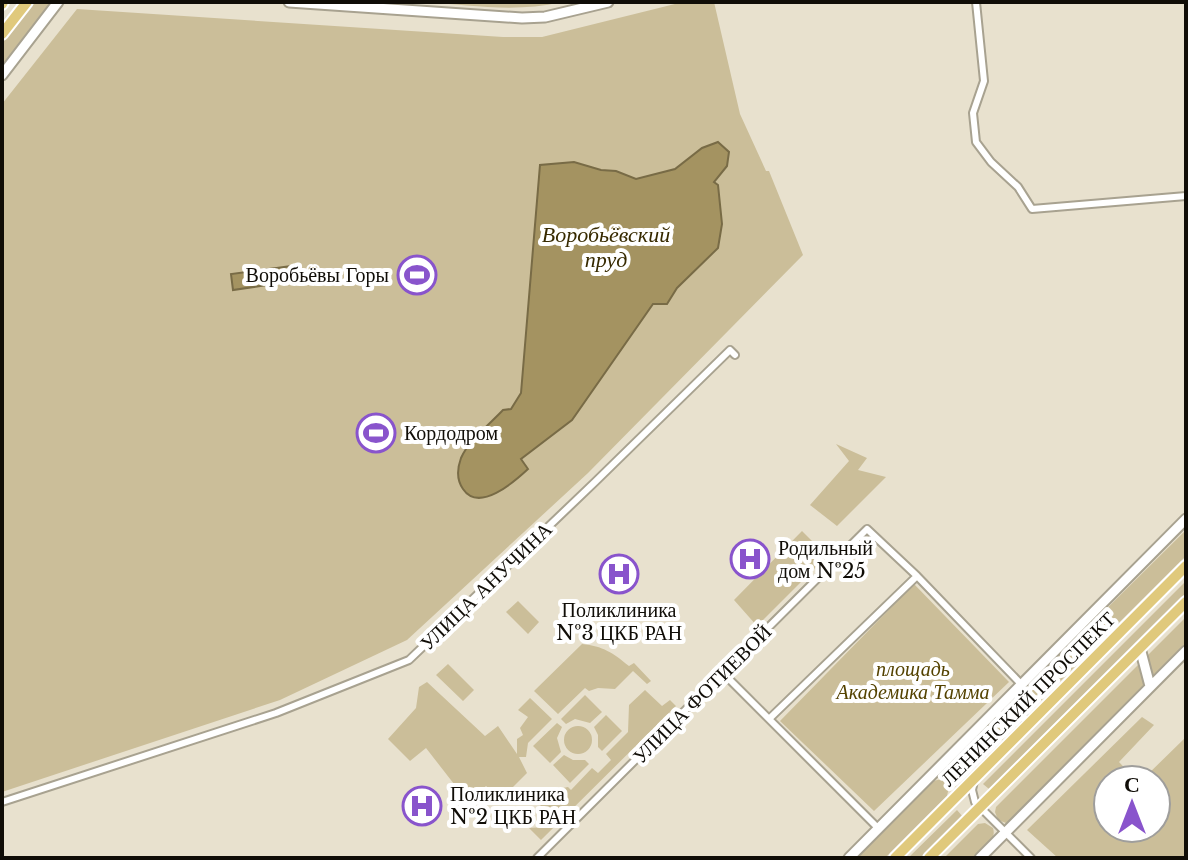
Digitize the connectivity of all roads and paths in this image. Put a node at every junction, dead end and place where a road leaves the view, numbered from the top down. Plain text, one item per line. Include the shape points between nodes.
1 (27, 2) edge
2 (58, 2) edge
3 (289, 2) edge
4 (608, 2) edge
5 (976, 2) edge
6 (2, 34) edge
7 (2, 75) edge
8 (1186, 196) edge
9 (735, 355) dead end
10 (1186, 519) edge
11 (1186, 566) edge
12 (917, 576) junction
13 (1186, 602) edge
14 (1140, 648) junction
15 (1186, 651) edge
16 (723, 673) junction
17 (1021, 684) junction
18 (1150, 686) junction
19 (991, 713) junction
20 (769, 719) junction
21 (1032, 720) junction
22 (976, 778) junction
23 (2, 802) edge
24 (981, 807) junction
25 (878, 828) junction
26 (1005, 832) junction
27 (537, 858) edge
28 (849, 858) edge
29 (895, 858) edge
30 (929, 858) edge
31 (980, 858) edge
32 (1031, 858) edge

1 - 6 main road
2 - 7 street
3 - 4 street via 522,18
5 - 8 street via 984,81 973,113 976,142 1032,209
9 - 23 street, УЛИЦА АНУЧИНА via 730,350 409,660 276,713
10 - 17 street
11 - 21 main road, ЛЕНИНСКИЙ ПРОСПЕКТ
12 - 16 street, УЛИЦА ФОТИЕВОЙ via 867,529
12 - 17 street
12 - 20 street
13 - 14 main road
14 - 18 street
14 - 24 main road
15 - 18 street
16 - 20 street
16 - 27 street, УЛИЦА ФОТИЕВОЙ
17 - 19 street
18 - 26 street
19 - 21 street
19 - 25 street
20 - 25 street
21 - 22 main road, ЛЕНИНСКИЙ ПРОСПЕКТ
22 - 24 street via 973,796
22 - 29 main road, ЛЕНИНСКИЙ ПРОСПЕКТ
24 - 26 street
24 - 30 main road
25 - 28 street
26 - 31 street
26 - 32 street

